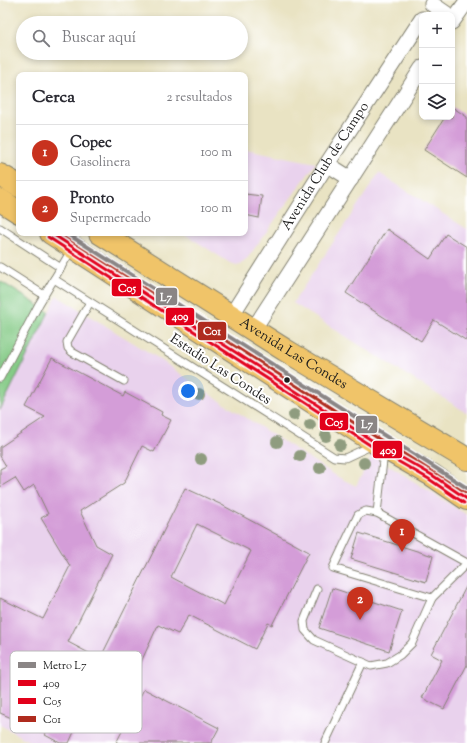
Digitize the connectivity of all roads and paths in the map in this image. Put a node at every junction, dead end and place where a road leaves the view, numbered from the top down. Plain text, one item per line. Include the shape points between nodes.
1 (467, 1) edge
2 (430, 6) edge
3 (441, 12) edge
4 (455, 15) edge
5 (419, 24) edge
6 (419, 73) edge
7 (327, 164) junction
8 (0, 175) edge
9 (351, 178) junction
10 (16, 184) edge
11 (0, 200) edge
12 (16, 210) edge
13 (0, 228) edge
14 (56, 236) edge
15 (105, 236) edge
16 (73, 247) junction
17 (0, 267) edge
18 (61, 268) junction
19 (54, 279) junction
20 (44, 295) junction
21 (90, 302) junction
22 (232, 316) junction
23 (253, 330) junction
24 (0, 378) edge
25 (124, 381) dead end
26 (380, 445) junction
27 (467, 459) edge
28 (467, 499) edge
29 (377, 513) junction
30 (467, 563) edge
31 (317, 589) dead end
32 (432, 598) junction
33 (363, 662) junction
34 (325, 743) edge

1 - 4 street
2 - 3 street
5 - 7 street, Avenida Club de Campo
6 - 9 street, Avenida Club de Campo
7 - 9 street
7 - 22 street, Avenida Club de Campo
8 - 10 main road
9 - 23 street, Avenida Club de Campo
11 - 12 main road
13 - 18 lane
14 - 16 main road, Avenida Las Condes
15 - 22 main road, Avenida Las Condes
16 - 18 lane
16 - 26 main road, Avenida Las Condes
17 - 20 lane
18 - 19 lane
19 - 20 lane
19 - 21 lane, Estadio Las Condes
20 - 24 lane
21 - 25 lane via 67,342 68,348
21 - 26 lane, Estadio Las Condes via 334,457 345,458
22 - 23 main road, Avenida Las Condes
23 - 27 main road, Avenida Las Condes
26 - 28 main road, Avenida Las Condes
26 - 29 lane
29 - 30 lane
29 - 32 lane via 366,511 358,515 333,568
30 - 32 lane
31 - 33 lane via 304,621 305,630 314,640
32 - 33 lane via 412,643 400,655 387,663 371,666
33 - 34 lane

